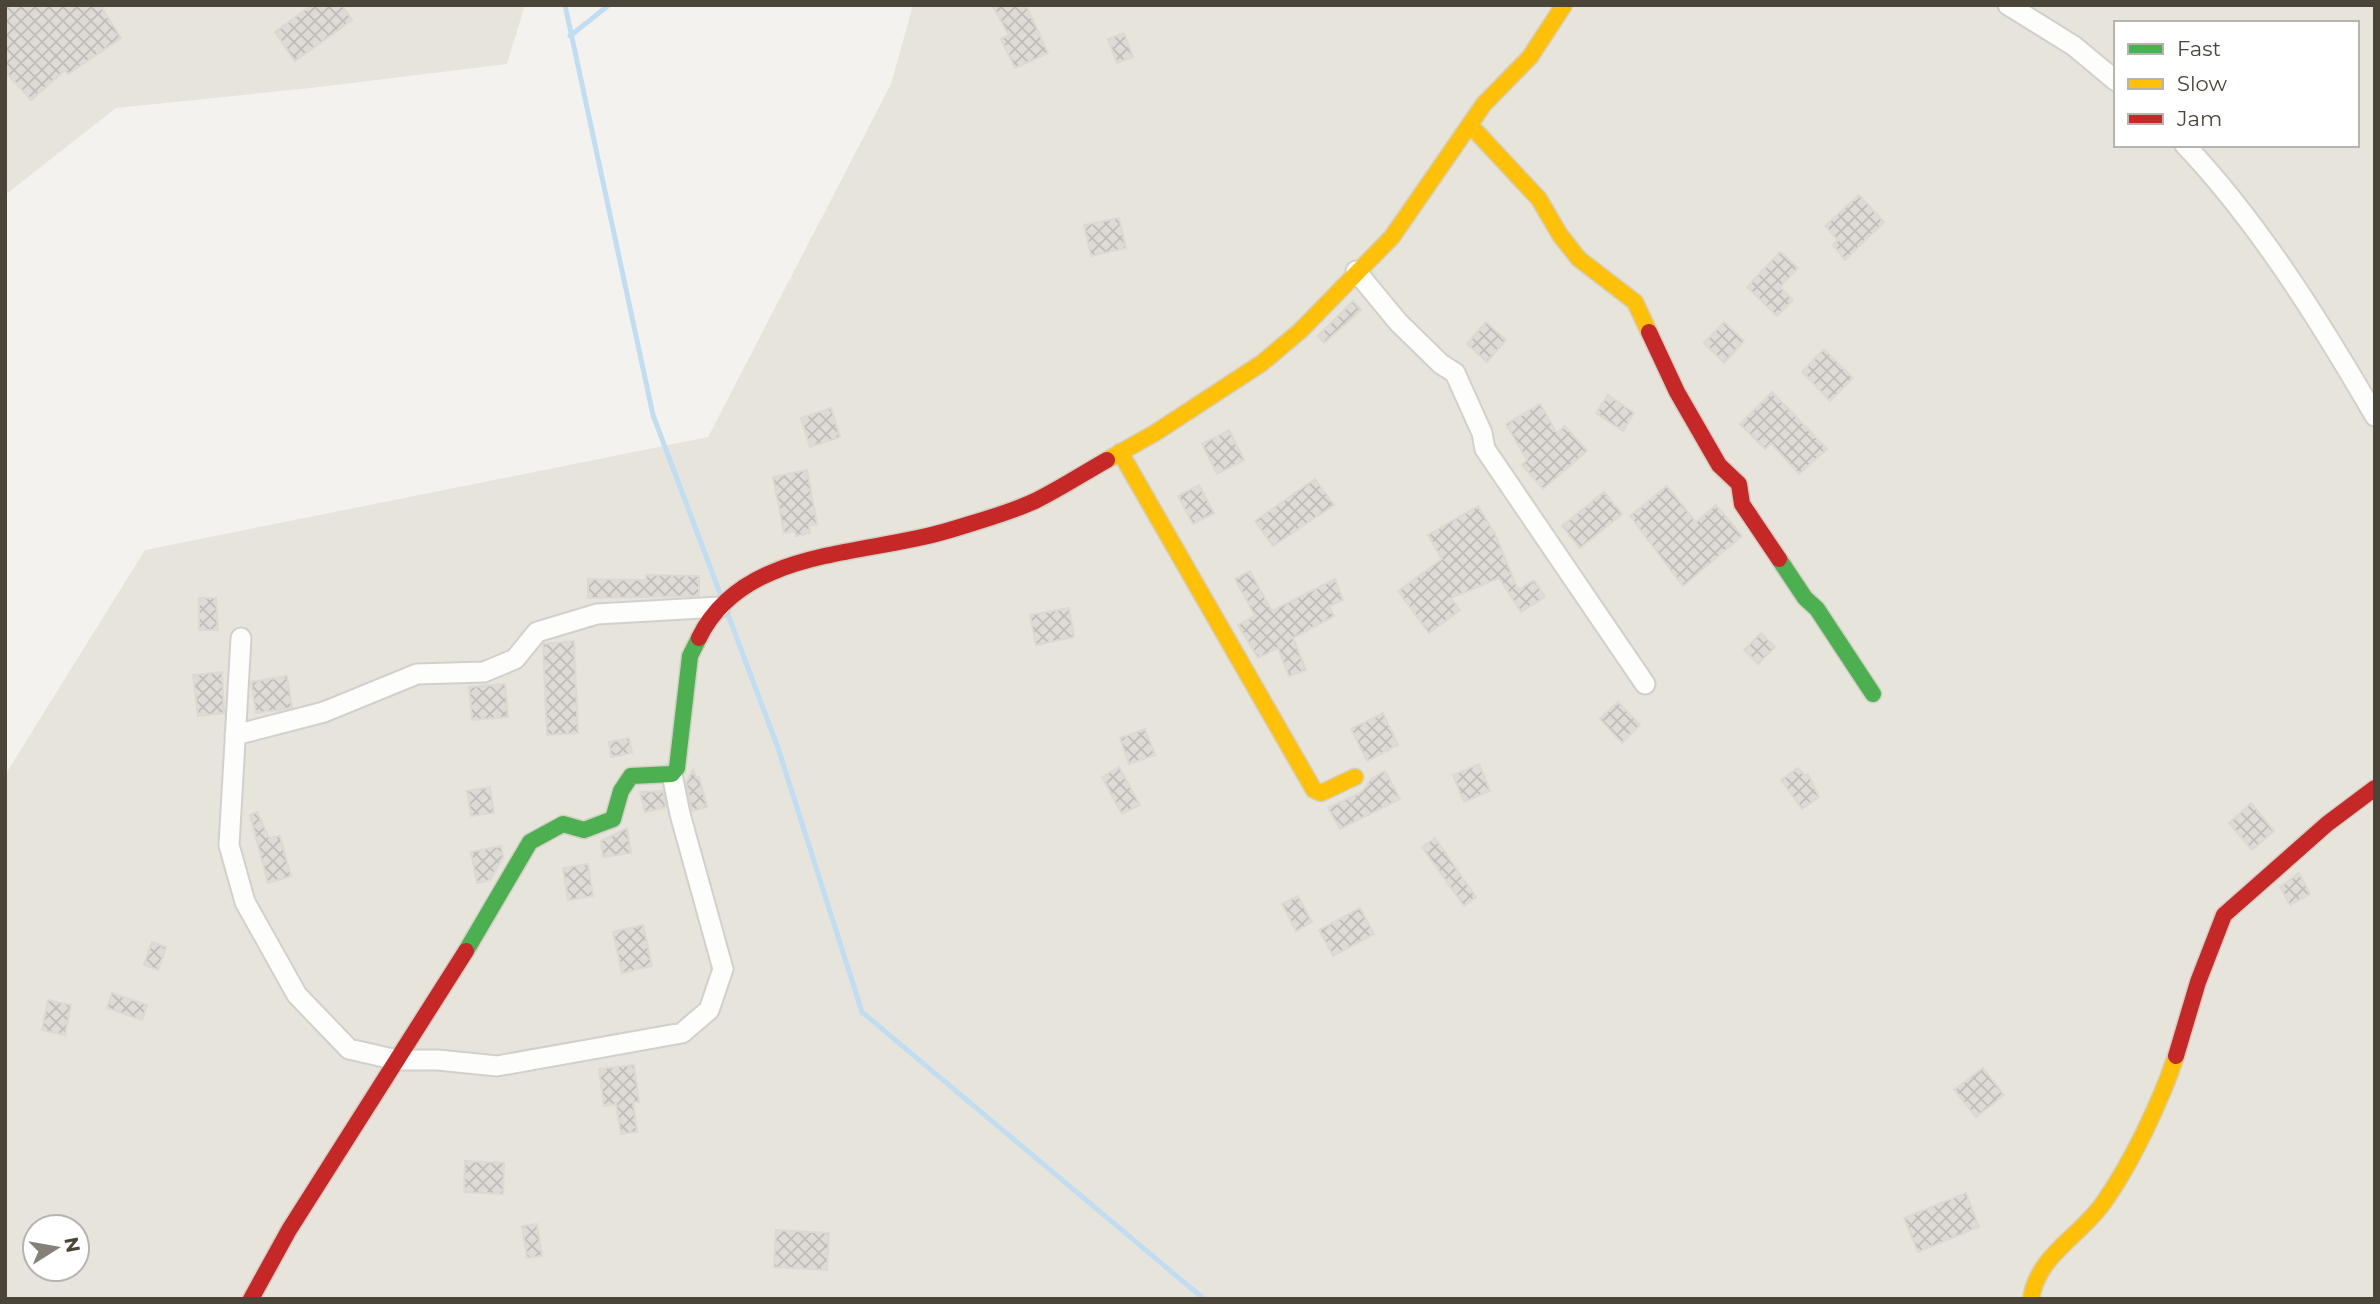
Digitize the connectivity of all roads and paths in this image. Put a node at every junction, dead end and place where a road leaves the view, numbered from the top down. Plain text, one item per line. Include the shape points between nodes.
1 (1564, 5) edge
2 (2008, 5) edge
3 (2114, 79) edge
4 (1470, 125) junction
5 (2187, 147) edge
6 (1356, 271) junction
7 (2375, 415) edge
8 (1120, 453) junction
9 (720, 607) junction
10 (242, 638) dead end
11 (1645, 684) dead end
12 (1873, 694) dead end
13 (235, 735) junction
14 (672, 774) junction
15 (1355, 777) dead end
16 (2375, 788) edge
17 (397, 1060) junction
18 (251, 1299) edge
19 (2031, 1299) edge

1 - 4 street via 1530,57
2 - 3 street via 2074,46
4 - 6 street via 1392,237
4 - 12 street via 1539,199 1579,259 1635,302 1683,403 1719,466 1739,484 1742,504
5 - 7 street via 2323,328
6 - 8 street via 1300,331 1262,363
6 - 11 street via 1398,322 1455,373 1485,449
8 - 9 street via 1035,500 947,531 776,569
8 - 15 street via 1314,790 1321,793
9 - 13 street via 597,614 537,632 515,659 484,672 417,674 324,712
9 - 14 street via 690,656 677,768
10 - 13 street
13 - 17 street via 229,845 245,902 297,995 349,1049
14 - 17 street via 631,776 613,818 584,830 564,824 530,842
14 - 17 street via 723,969 709,1010 682,1033 498,1066
16 - 19 street via 2224,915 2175,1060 2149,1121 2104,1203 2048,1259 2034,1280
17 - 18 street via 289,1230

